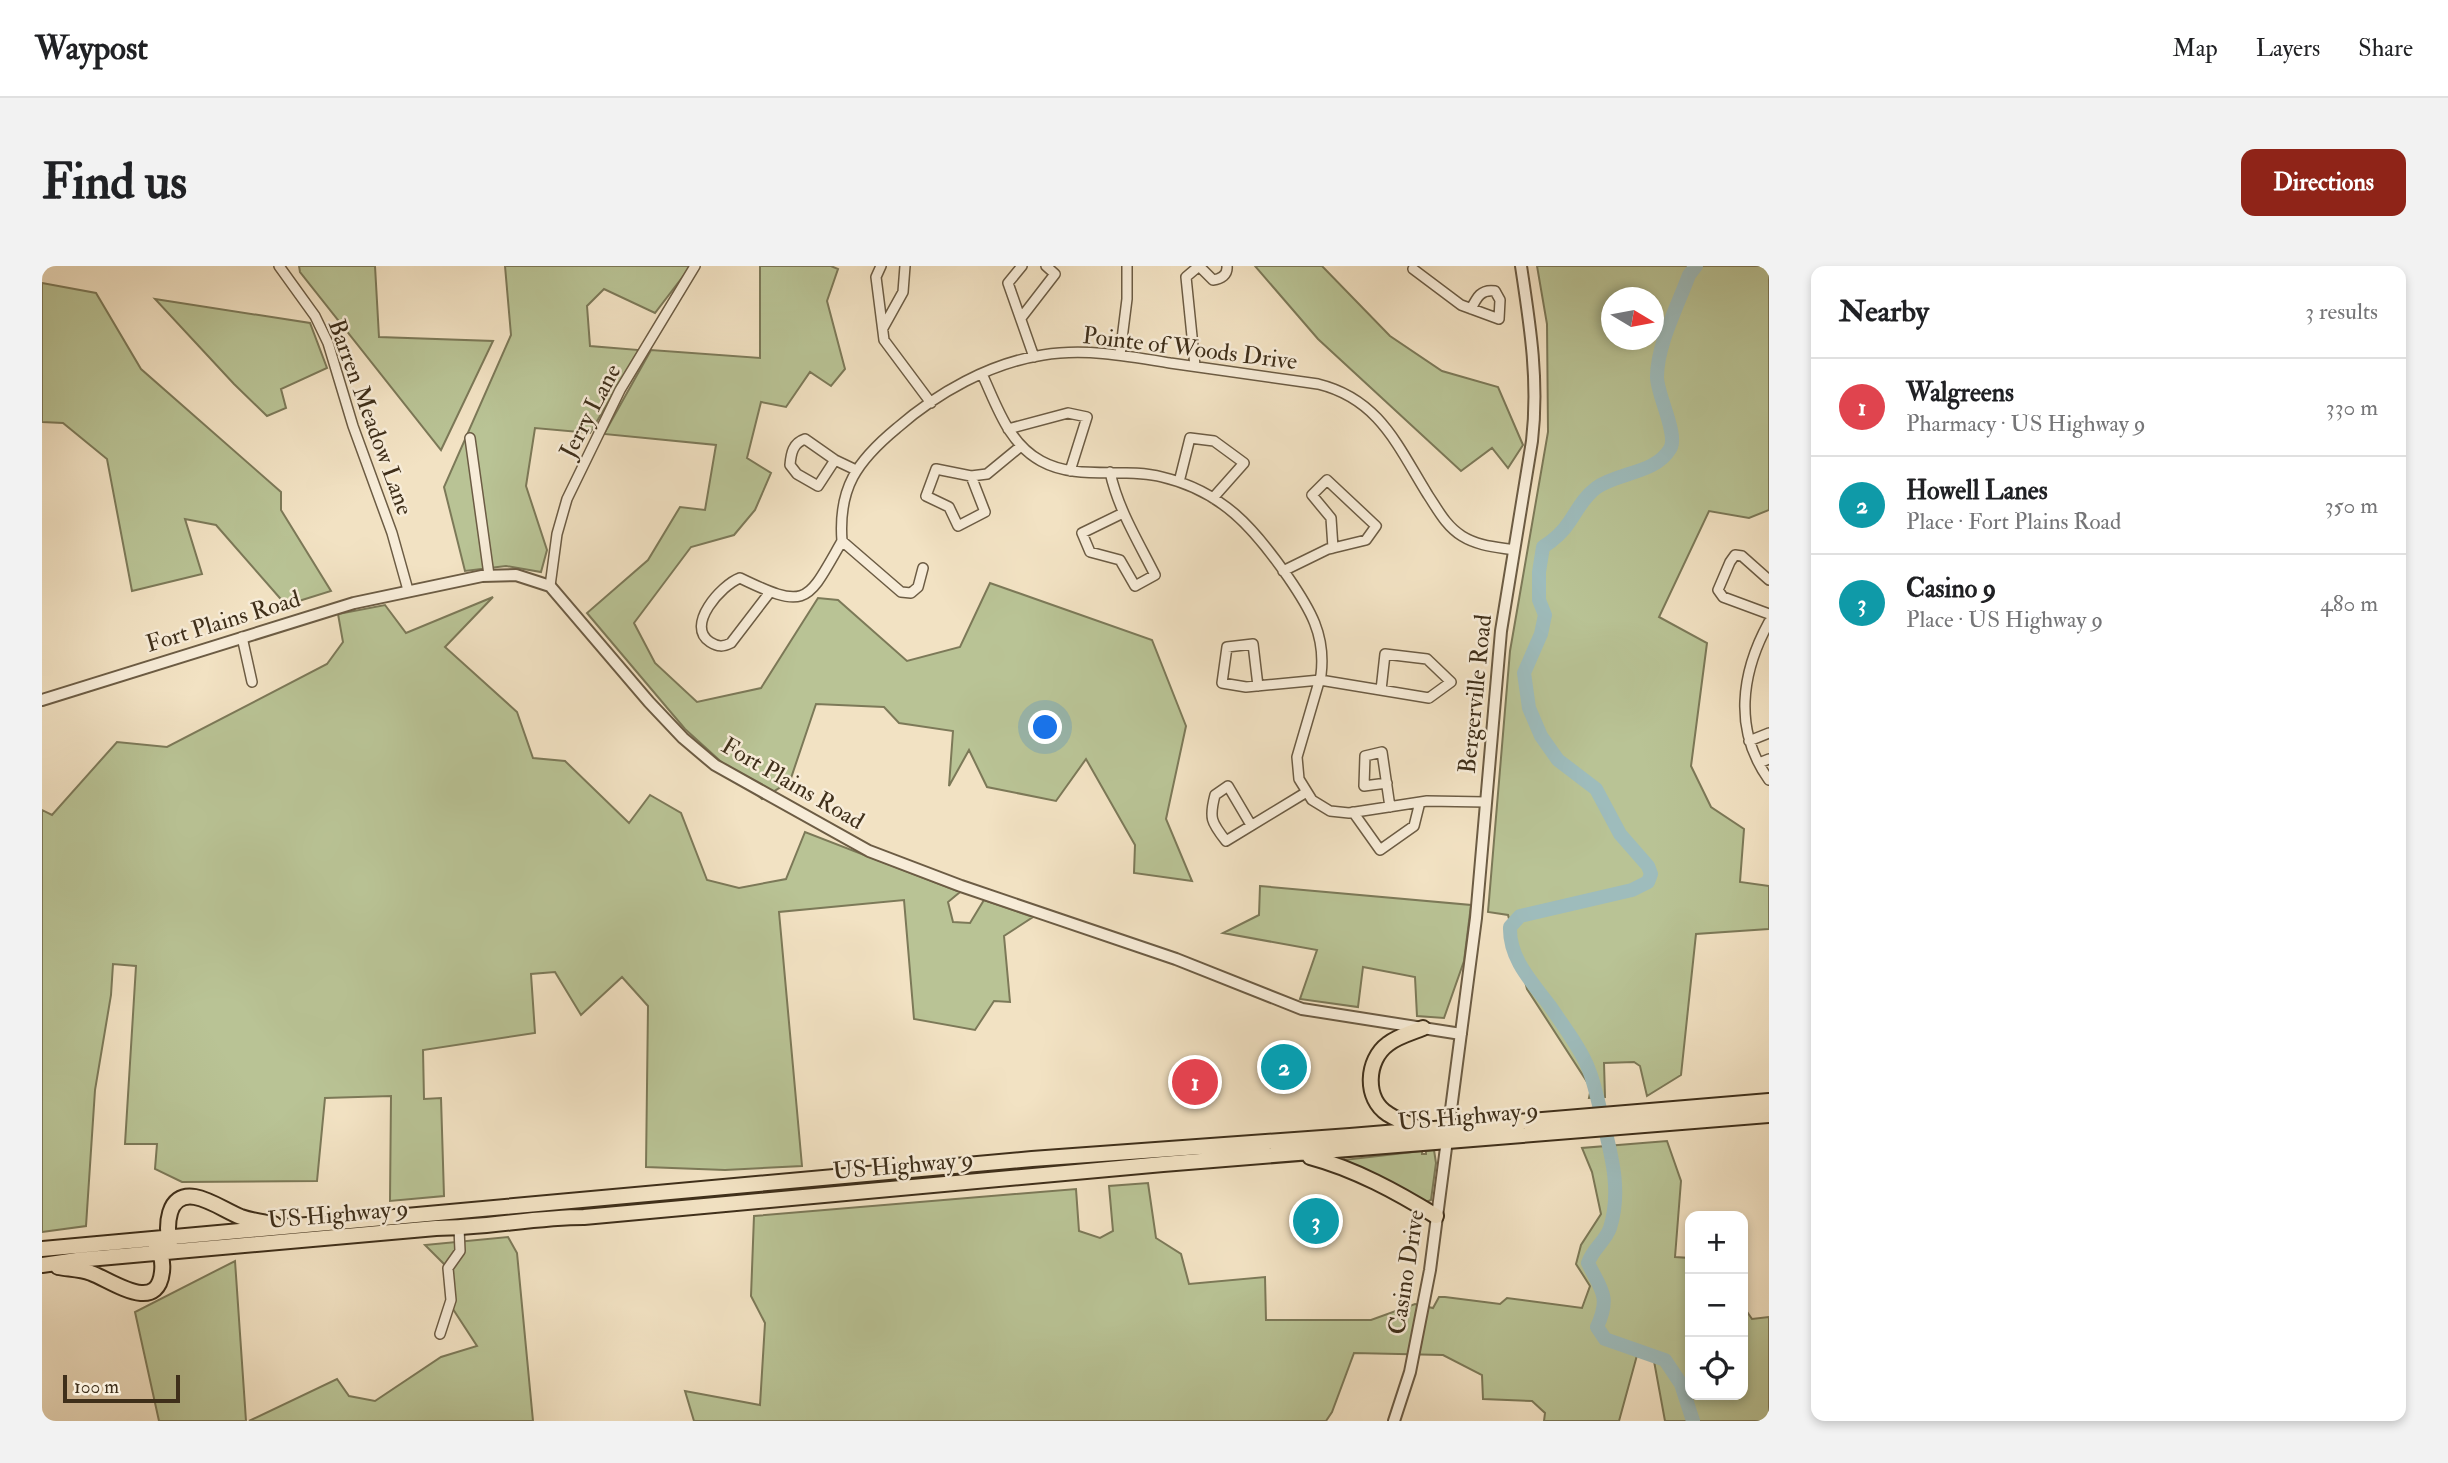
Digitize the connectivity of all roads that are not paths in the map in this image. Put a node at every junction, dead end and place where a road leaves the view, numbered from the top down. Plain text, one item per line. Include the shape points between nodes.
1 (279, 266) edge
2 (695, 266) edge
3 (881, 266) edge
4 (905, 266) edge
5 (1022, 266) edge
6 (1046, 266) edge
7 (1127, 266) edge
8 (1199, 266) edge
9 (1227, 266) edge
10 (1521, 266) edge
11 (1413, 267) edge
12 (1471, 309) dead end
13 (1021, 318) junction
14 (883, 328) junction
15 (1120, 355) junction
16 (1034, 357) junction
17 (1195, 366) junction
18 (982, 374) junction
19 (931, 402) junction
20 (1008, 429) junction
21 (470, 438) dead end
22 (1021, 446) junction
23 (835, 460) junction
24 (856, 470) junction
25 (1070, 471) junction
26 (1110, 472) junction
27 (971, 476) junction
28 (1180, 482) junction
29 (1213, 498) junction
30 (1123, 513) junction
31 (842, 541) junction
32 (1334, 548) junction
33 (1514, 550) junction
34 (923, 568) dead end
35 (1283, 571) junction
36 (489, 575) junction
37 (1769, 580) edge
38 (550, 586) junction
39 (408, 590) junction
40 (770, 592) junction
41 (1769, 614) edge
42 (1769, 622) edge
43 (242, 637) junction
44 (1320, 680) junction
45 (252, 682) dead end
46 (1258, 686) junction
47 (1381, 690) junction
48 (42, 700) edge
49 (1769, 733) edge
50 (1749, 741) junction
51 (1769, 759) edge
52 (1759, 764) junction
53 (1769, 780) edge
54 (1387, 783) dead end
55 (1305, 793) junction
56 (1420, 802) junction
57 (1486, 802) junction
58 (1390, 807) junction
59 (1353, 813) junction
60 (1251, 825) junction
61 (1423, 1028) junction
62 (1461, 1034) junction
63 (1769, 1101) edge
64 (1769, 1115) edge
65 (1638, 1118) junction
66 (1422, 1129) junction
67 (1447, 1134) junction
68 (1298, 1153) junction
69 (1436, 1216) junction
70 (282, 1226) junction
71 (459, 1228) junction
72 (167, 1248) junction
73 (42, 1249) edge
74 (43, 1265) edge
75 (440, 1334) dead end
76 (1394, 1421) edge

1 - 39 street, Barren Meadow Lane via 315,316 328,343
2 - 38 street, Jerry Lane via 614,402 567,499
3 - 14 street via 876,277
4 - 14 street via 903,292
5 - 13 street via 1008,283
6 - 13 street via 1055,274
7 - 15 street
8 - 9 street via 1213,280 1225,275
8 - 17 street via 1186,277
10 - 33 street, Bergerville Road via 1536,396
11 - 12 street
13 - 16 street
14 - 19 street via 884,340
15 - 16 street, Pointe of Woods Drive via 1072,352
15 - 17 street, Pointe of Woods Drive
16 - 18 street, Pointe of Woods Drive
17 - 33 street, Pointe of Woods Drive via 1318,384 1357,399 1382,422 1451,528 1477,544
18 - 19 street, Pointe of Woods Drive
18 - 20 street
19 - 24 street, Pointe of Woods Drive via 888,435
20 - 22 street
20 - 25 street via 1068,413 1087,416
21 - 36 street
22 - 25 street via 1041,462
22 - 27 street via 987,474
23 - 23 street via 805,439 791,453 790,466 818,486
23 - 24 street
24 - 31 street, Pointe of Woods Drive via 843,499
25 - 26 street
26 - 28 street
26 - 30 street
27 - 27 street via 936,469 926,496 949,507 958,526 985,512
28 - 29 street
28 - 29 street via 1190,438 1214,440 1244,463
29 - 35 street via 1251,528
30 - 30 street via 1082,533 1090,552 1120,560 1135,586 1155,575
31 - 34 street via 901,592 911,593 918,587
31 - 40 street via 806,595 795,598
32 - 32 street via 1366,540 1376,526 1327,480 1312,495 1331,518
32 - 35 street
33 - 57 street, Bergerville Road via 1498,660
35 - 44 street via 1317,625 1322,646
36 - 38 street, Fort Plains Road via 516,575
36 - 39 street, Fort Plains Road
37 - 41 street via 1735,555 1718,590 1723,597
38 - 61 street, Fort Plains Road via 699,753 850,842 1302,1009
39 - 43 street, Fort Plains Road
40 - 40 street via 740,578 730,582 701,620 704,638 715,645 731,643
42 - 50 street via 1746,679 1744,712
43 - 45 street
43 - 48 street, Fort Plains Road
44 - 46 street
44 - 47 street
44 - 55 street via 1297,757 1298,779
46 - 46 street via 1222,683 1227,647 1253,644
47 - 47 street via 1429,698 1451,682 1427,659 1385,654
49 - 50 street
50 - 52 street
51 - 52 street
52 - 53 street
54 - 58 street
55 - 59 street via 1330,811
55 - 60 street
56 - 57 street
56 - 58 street
56 - 59 street via 1414,827 1380,850
57 - 62 street, Bergerville Road
58 - 59 street
60 - 60 street via 1226,841 1212,823 1215,794 1228,786
61 - 62 street, Fort Plains Road
61 - 66 highway via 1387,1045 1375,1060 1371,1077 1373,1095 1381,1108
62 - 67 street, Bergerville Road
63 - 65 highway, US Highway 9
64 - 65 highway, US Highway 9
65 - 67 highway, US Highway 9
66 - 67 highway, US Highway 9
66 - 70 highway, US Highway 9
67 - 68 highway, US Highway 9
67 - 69 street, Casino Drive
68 - 69 highway via 1332,1162
68 - 71 highway, US Highway 9
69 - 76 street, Casino Drive via 1423,1316
70 - 72 highway, US Highway 9
70 - 72 highway via 247,1219 202,1199 182,1198 172,1206
71 - 72 highway, US Highway 9
71 - 75 street via 460,1251 448,1268 451,1300
72 - 73 highway, US Highway 9 via 148,1241
72 - 74 highway, US Highway 9
72 - 74 highway via 159,1282 144,1293 133,1293 91,1273

